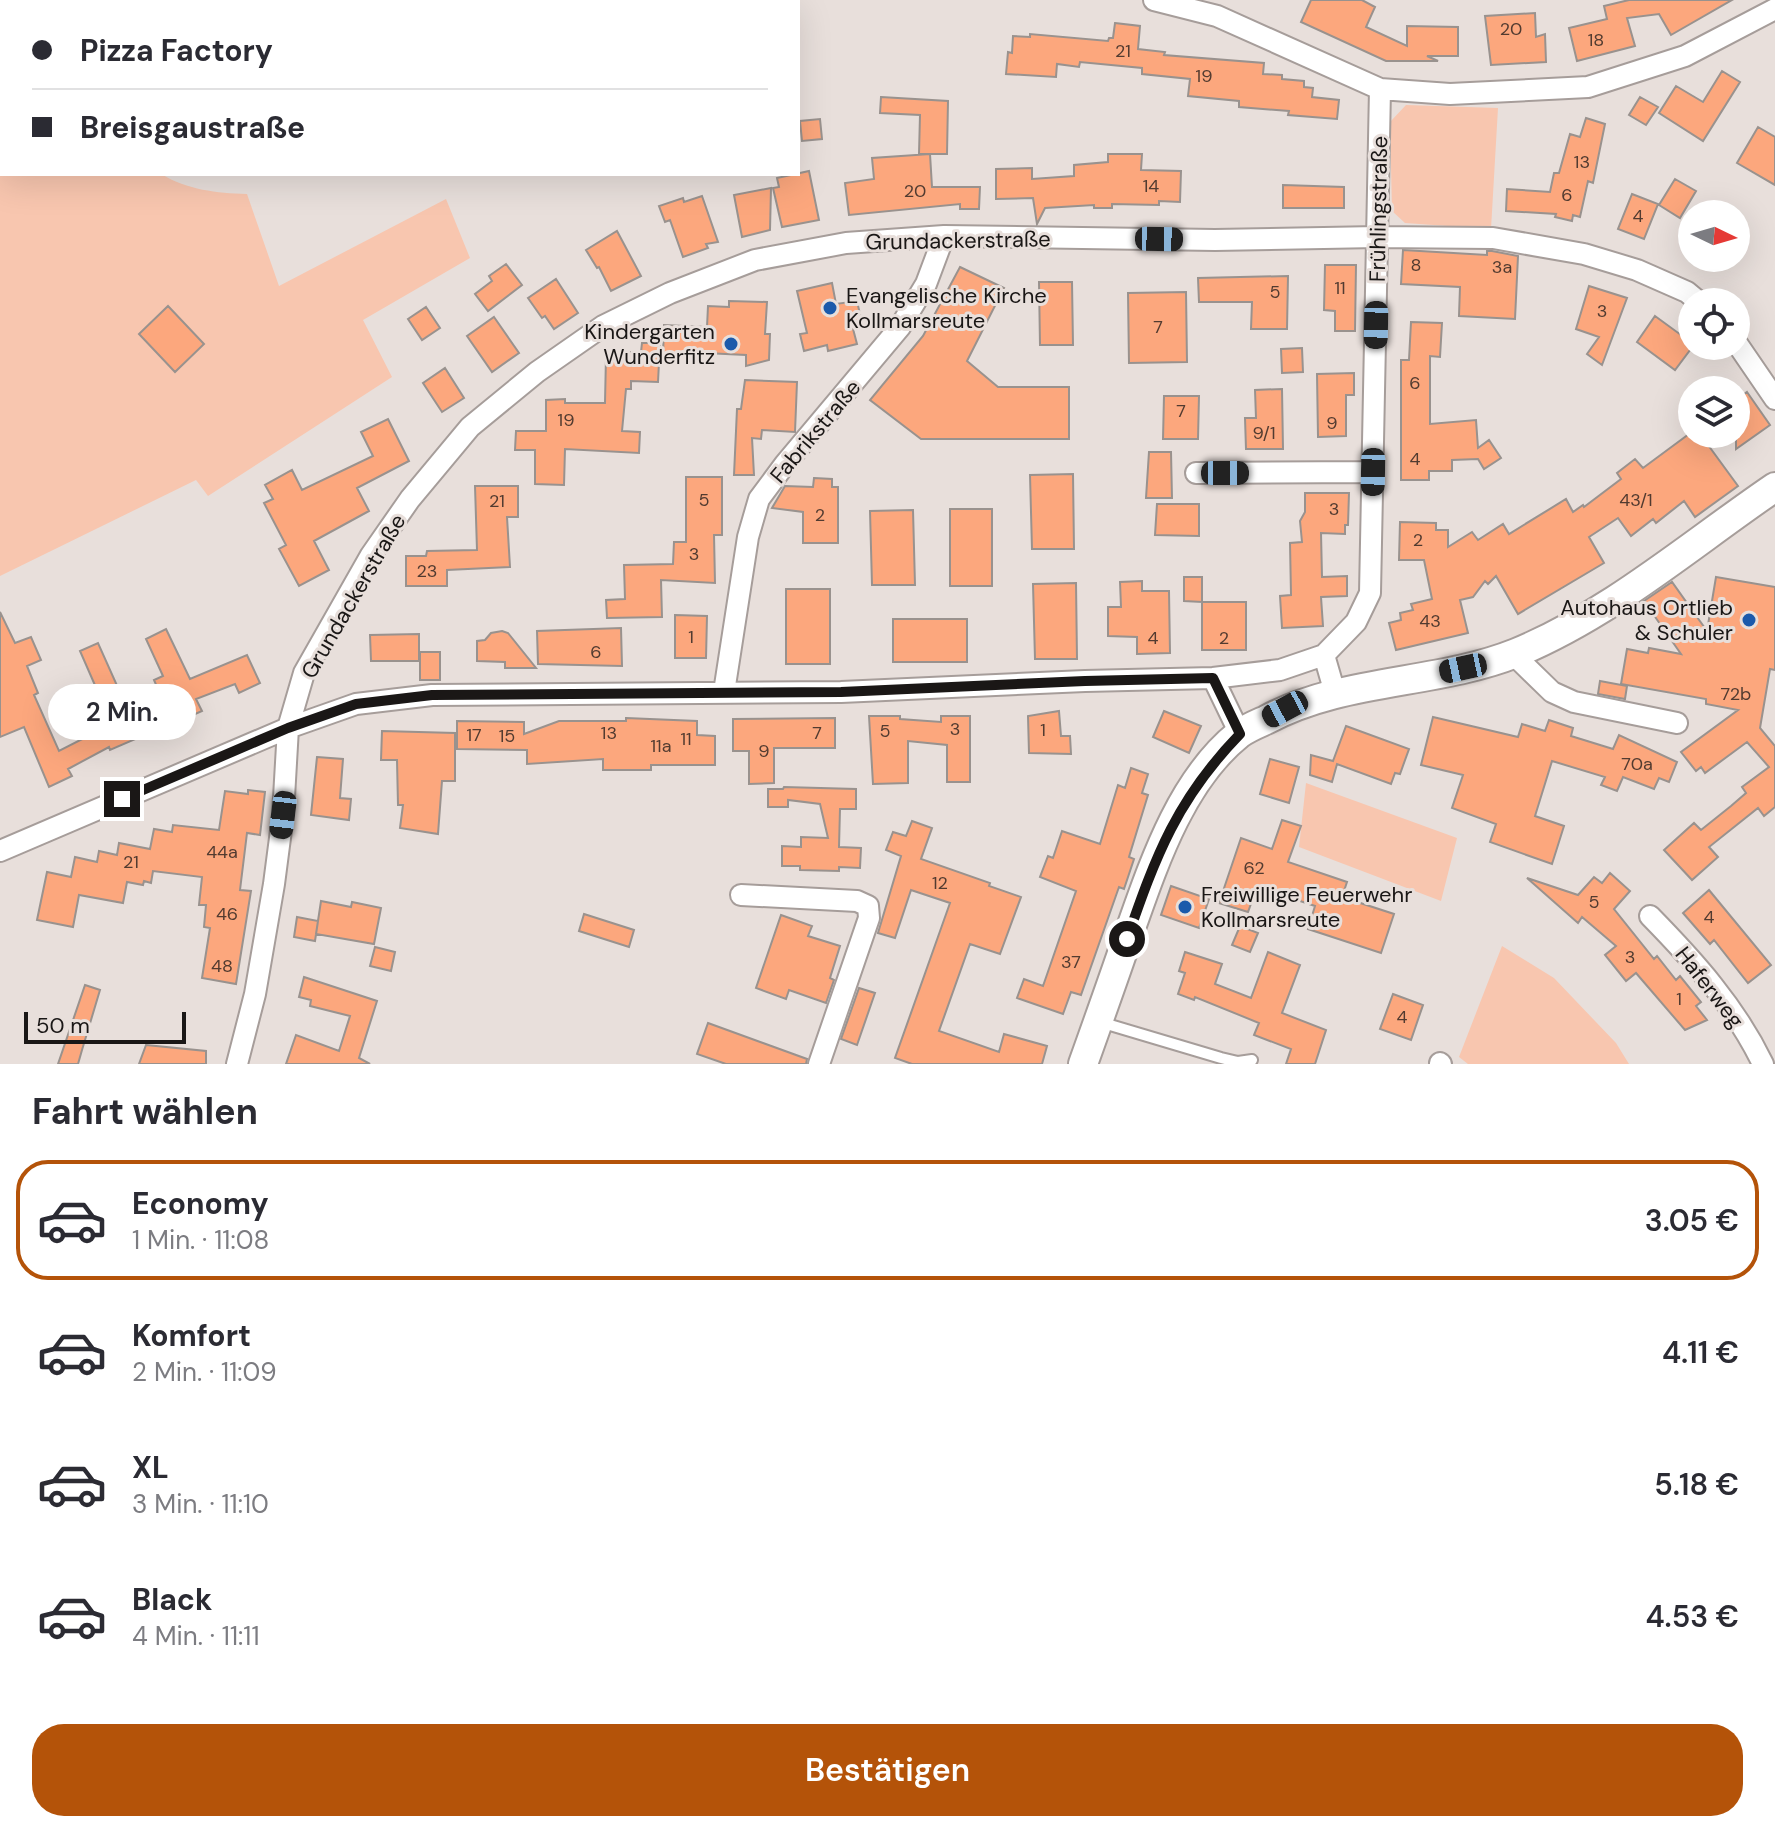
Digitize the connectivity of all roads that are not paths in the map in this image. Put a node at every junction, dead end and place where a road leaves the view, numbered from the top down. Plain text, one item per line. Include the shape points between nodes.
1 (1154, 0) edge
2 (1775, 9) edge
3 (1380, 89) junction
4 (944, 236) junction
5 (1377, 237) junction
6 (1678, 288) edge
7 (1748, 360) edge
8 (1775, 399) edge
9 (1373, 472) junction
10 (1196, 473) dead end
11 (1775, 487) edge
12 (1513, 654) junction
13 (1324, 655) junction
14 (1213, 678) junction
15 (724, 692) junction
16 (1335, 693) junction
17 (1677, 723) dead end
18 (288, 728) junction
19 (1240, 734) junction
20 (0, 851) edge
21 (741, 895) dead end
22 (1650, 916) dead end
23 (1098, 1021) junction
24 (1252, 1060) dead end
25 (237, 1064) edge
26 (819, 1064) edge
27 (1083, 1064) edge
28 (1763, 1064) edge

1 - 3 street via 1217,16
2 - 3 street via 1685,56 1588,87 1450,94
3 - 5 street, Frühlingstraße
4 - 5 street, Grundackerstraße
4 - 15 street, Fabrikstraße via 926,284 900,327 759,499 748,537
4 - 18 street, Grundackerstraße via 846,243 755,260 603,326 537,372 470,427 410,499 371,555 304,673
5 - 6 street, Grundackerstraße via 1493,238 1584,254
5 - 9 street, Frühlingstraße
7 - 8 street
9 - 10 street
9 - 13 street, Frühlingstraße via 1370,593 1356,622
11 - 12 main road via 1562,633
12 - 16 main road
12 - 17 street via 1552,692 1574,702
13 - 14 street via 1280,670
13 - 16 street
14 - 15 street
14 - 19 street
15 - 18 street via 432,695 356,704
16 - 19 main road via 1285,709
18 - 20 street
18 - 25 street, Grundackerstraße via 274,884
19 - 23 main road via 1186,799 1165,838
21 - 26 street via 857,901 868,906 869,918
22 - 28 street, Haferweg via 1733,1010
23 - 24 lane via 1221,1058
23 - 27 main road

